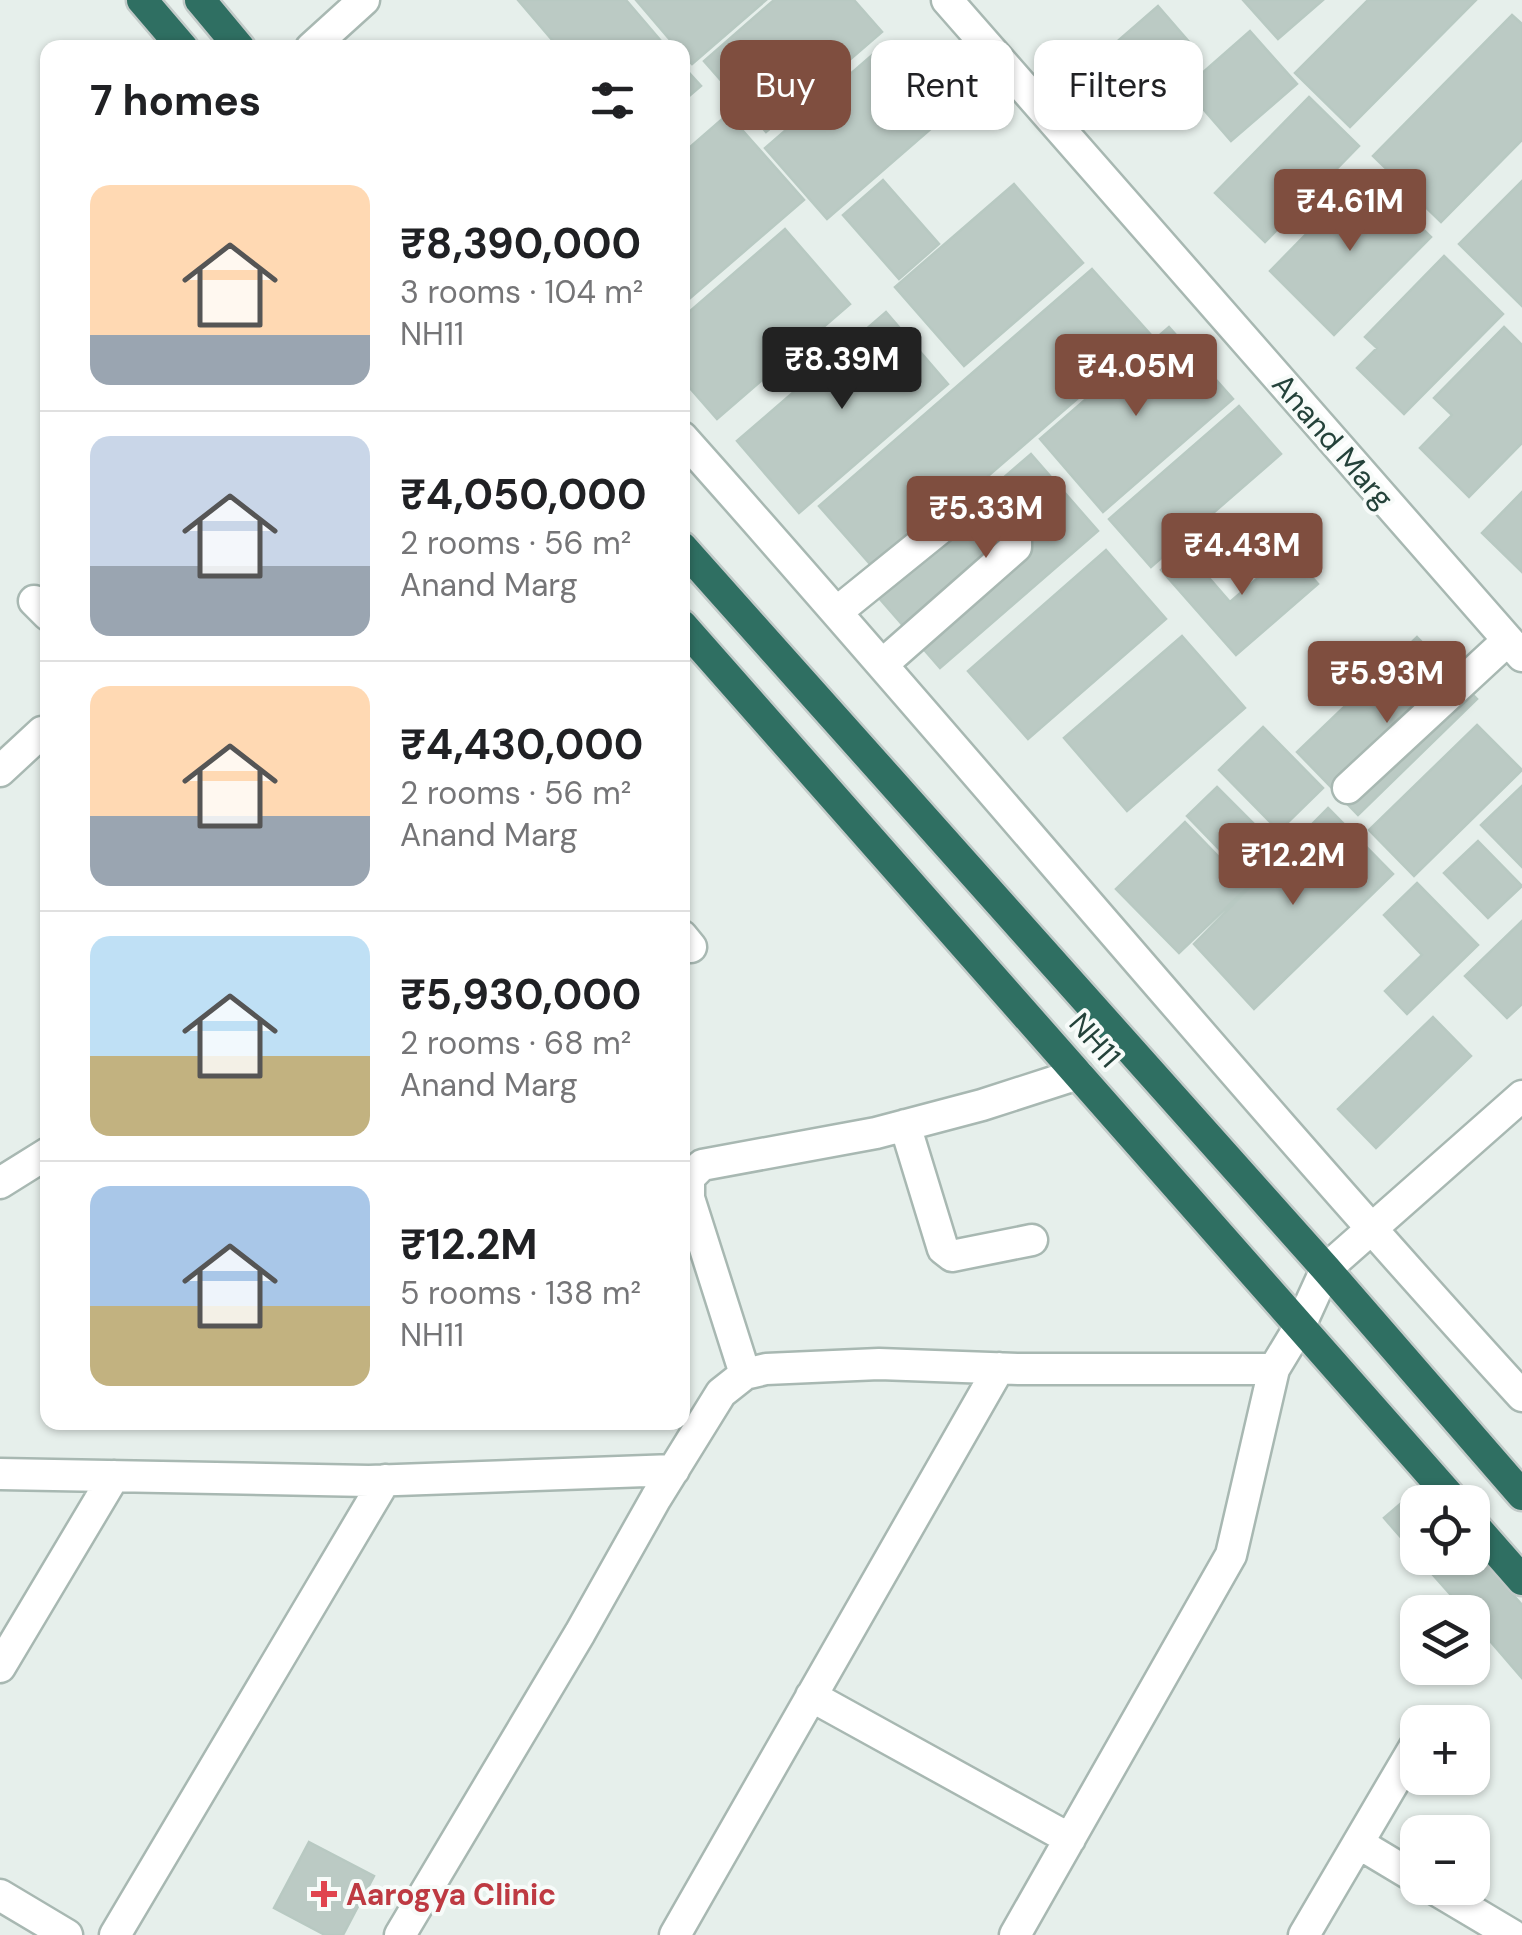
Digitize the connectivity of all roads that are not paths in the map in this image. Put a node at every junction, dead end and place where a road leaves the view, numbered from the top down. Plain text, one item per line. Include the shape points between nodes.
1 (142, 0) edge
2 (200, 0) edge
3 (364, 0) edge
4 (947, 0) edge
5 (177, 40) edge
6 (233, 40) edge
7 (329, 40) edge
8 (690, 446) edge
9 (690, 556) edge
10 (838, 611) junction
11 (690, 638) edge
12 (1515, 648) edge
13 (884, 663) junction
14 (40, 734) edge
15 (0, 771) edge
16 (1348, 788) dead end
17 (1078, 1074) junction
18 (1522, 1096) edge
19 (905, 1124) junction
20 (40, 1158) edge
21 (690, 1177) edge
22 (0, 1183) edge
23 (690, 1201) edge
24 (1369, 1228) junction
25 (1032, 1240) dead end
26 (1326, 1268) junction
27 (1300, 1326) junction
28 (999, 1368) junction
29 (1274, 1369) junction
30 (745, 1374) junction
31 (1522, 1396) edge
32 (674, 1470) junction
33 (0, 1474) edge
34 (114, 1476) junction
35 (385, 1480) junction
36 (1439, 1485) edge
37 (1522, 1496) edge
38 (1490, 1544) edge
39 (1522, 1580) edge
40 (0, 1667) edge
41 (811, 1696) junction
42 (1400, 1772) edge
43 (1070, 1839) junction
44 (1358, 1843) junction
45 (1400, 1868) edge
46 (0, 1895) edge
47 (1461, 1905) edge
48 (68, 1935) edge
49 (114, 1935) edge
50 (400, 1935) edge
51 (674, 1935) edge
52 (1015, 1935) edge
53 (1304, 1935) edge
54 (1512, 1935) edge

1 - 5 highway
2 - 6 highway
3 - 7 street
4 - 12 street, Anand Marg
8 - 10 street
9 - 26 highway
10 - 13 street
10 - 13 street via 974,500 996,500 1016,522 1016,547
11 - 17 highway, NH11
12 - 16 street
13 - 24 street
14 - 15 street
17 - 19 street
17 - 27 highway, NH11
18 - 24 street
19 - 21 street via 702,1165
19 - 25 street via 943,1249 952,1256
20 - 22 street
23 - 30 street
24 - 26 street
24 - 31 street
26 - 27 street
26 - 37 highway
27 - 29 street
27 - 36 highway, NH11
28 - 29 street
28 - 30 street via 878,1364
28 - 41 street
29 - 43 street via 1230,1556
30 - 32 street via 722,1393
32 - 35 street
32 - 50 street
33 - 34 street
34 - 35 street
34 - 40 street
35 - 49 street
38 - 39 highway
41 - 43 street
41 - 51 street
42 - 44 street
43 - 52 street
44 - 45 street
44 - 53 street
46 - 48 street
47 - 54 street

